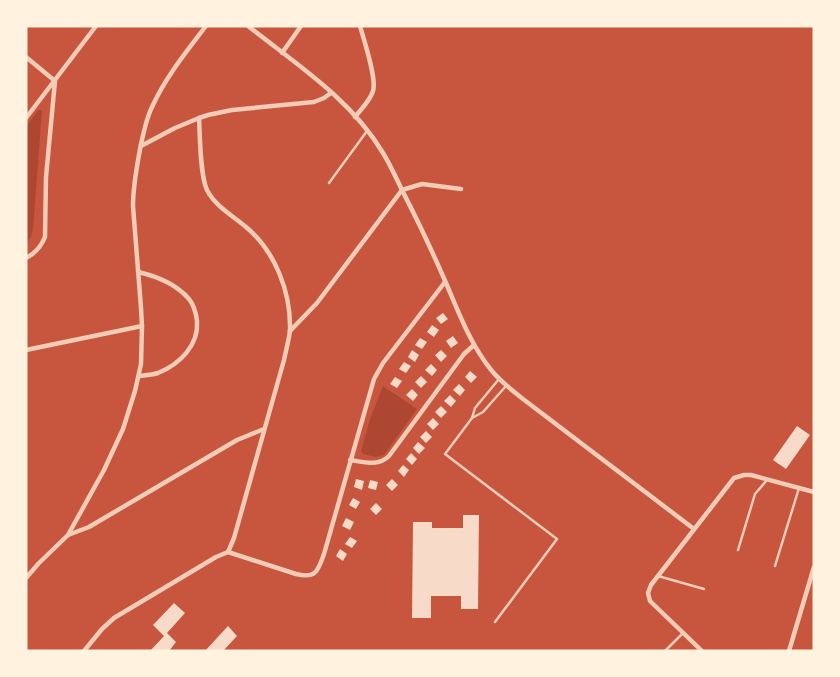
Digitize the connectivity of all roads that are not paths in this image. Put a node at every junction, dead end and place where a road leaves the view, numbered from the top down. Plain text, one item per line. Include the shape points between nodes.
1 (96, 26) edge
2 (206, 26) edge
3 (248, 26) edge
4 (301, 26) edge
5 (360, 26) edge
6 (282, 53) junction
7 (26, 57) edge
8 (55, 81) junction
9 (331, 93) junction
10 (355, 117) junction
11 (26, 118) edge
12 (198, 118) junction
13 (367, 132) junction
14 (141, 146) junction
15 (329, 183) dead end
16 (402, 190) junction
17 (461, 190) dead end
18 (26, 258) edge
19 (138, 272) junction
20 (445, 282) junction
21 (142, 326) junction
22 (290, 331) junction
23 (474, 345) junction
24 (26, 350) edge
25 (139, 376) junction
26 (499, 378) junction
27 (506, 386) junction
28 (472, 418) junction
29 (264, 429) junction
30 (350, 460) junction
31 (768, 479) junction
32 (799, 488) junction
33 (814, 492) edge
34 (694, 529) junction
35 (68, 535) junction
36 (738, 550) dead end
37 (228, 552) junction
38 (775, 566) dead end
39 (814, 567) edge
40 (658, 576) junction
41 (26, 578) edge
42 (704, 589) dead end
43 (496, 622) dead end
44 (682, 633) junction
45 (84, 651) edge
46 (665, 651) edge
47 (702, 651) edge
48 (789, 651) edge

1 - 8 street
2 - 14 street via 178,62 157,97
3 - 6 street
4 - 6 street
5 - 10 street via 374,87 372,95
6 - 9 street
7 - 8 street
8 - 11 street
8 - 18 street via 46,177 45,237 37,251
9 - 10 street
9 - 12 street via 314,102 232,110
10 - 13 street
12 - 14 street
12 - 22 street via 207,190 220,206 252,232 272,258 287,298
13 - 15 lane
13 - 16 street via 383,152
14 - 19 street via 133,189
16 - 17 street via 422,184
16 - 20 street
16 - 22 street via 317,302
19 - 21 street
19 - 25 street via 178,289 190,300 197,325 193,344 179,360 157,373
20 - 23 street
20 - 30 street via 378,370
21 - 24 street
21 - 25 street
22 - 29 street
23 - 26 street
23 - 30 street via 389,456 374,463
25 - 35 street via 123,429
26 - 27 street
26 - 28 lane via 475,408
27 - 28 lane via 483,412
27 - 34 street
28 - 43 lane via 445,454 557,539
29 - 35 street via 237,440 89,528
29 - 37 street
30 - 37 street via 319,568 314,574 296,574
31 - 32 street
31 - 34 street via 748,474 734,478
31 - 36 lane via 755,494
32 - 33 street
32 - 38 lane
34 - 40 street
35 - 41 street
37 - 45 street via 114,618
39 - 48 street
40 - 42 lane
40 - 44 street via 649,588 648,598
44 - 46 lane
44 - 47 street

